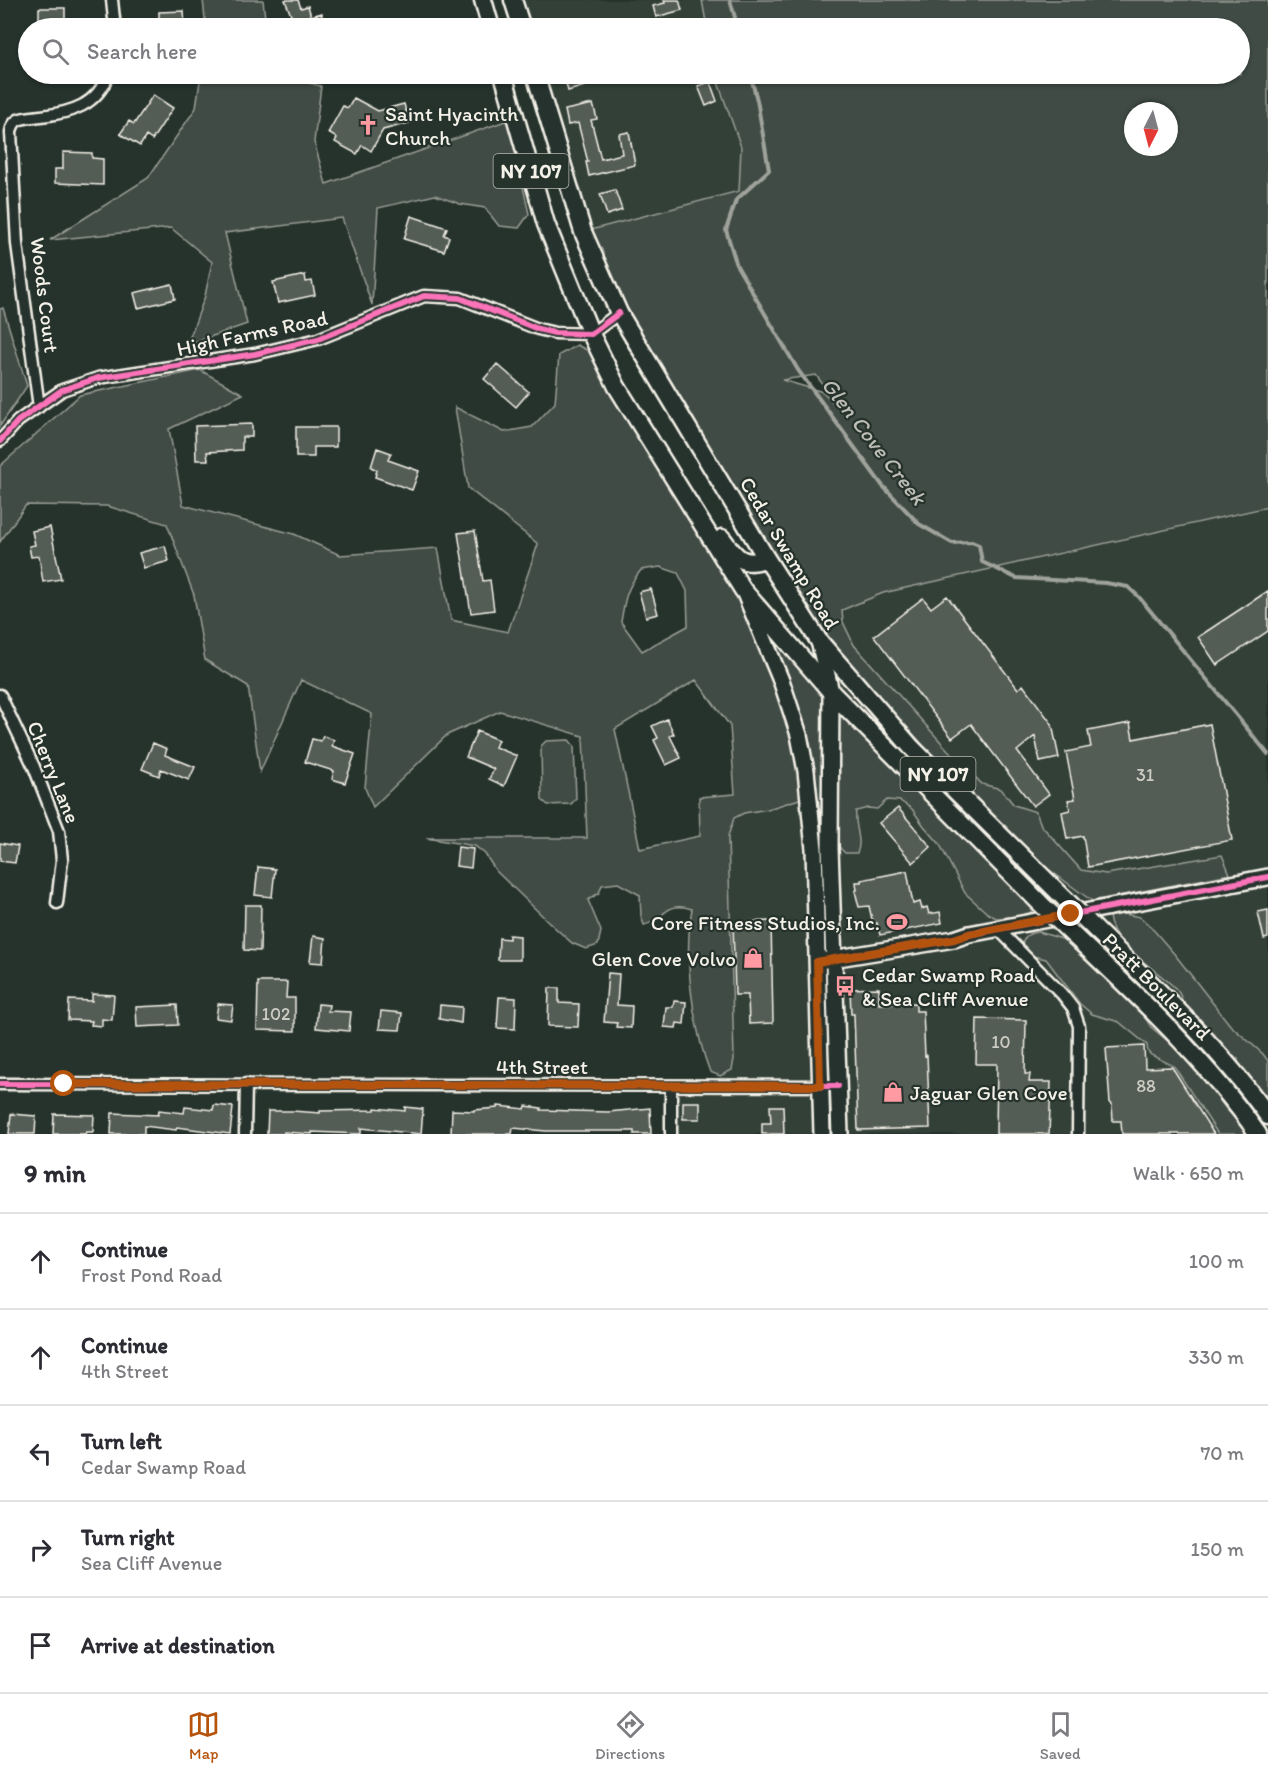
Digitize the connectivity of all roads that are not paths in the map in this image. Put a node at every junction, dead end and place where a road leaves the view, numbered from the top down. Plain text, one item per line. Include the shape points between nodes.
1 (112, 0) edge
2 (483, 0) edge
3 (513, 0) edge
4 (114, 18) edge
5 (488, 18) edge
6 (519, 18) edge
7 (104, 84) edge
8 (506, 84) edge
9 (538, 84) edge
10 (619, 313) junction
11 (591, 334) junction
12 (39, 407) junction
13 (0, 441) edge
14 (658, 454) junction
15 (766, 558) junction
16 (743, 590) junction
17 (819, 641) junction
18 (831, 692) junction
19 (0, 695) edge
20 (814, 872) junction
21 (1268, 877) edge
22 (57, 903) dead end
23 (997, 928) junction
24 (833, 951) junction
25 (817, 962) junction
26 (0, 1084) edge
27 (246, 1084) junction
28 (671, 1086) junction
29 (820, 1086) junction
30 (838, 1086) junction
31 (1268, 1116) edge
32 (246, 1134) edge
33 (671, 1134) edge
34 (822, 1134) edge
35 (840, 1134) edge
36 (1077, 1134) edge
37 (1258, 1134) edge

1 - 4 street
2 - 5 main road
3 - 6 main road
7 - 12 street, Woods Court via 78,109 21,119 11,132 17,244
8 - 11 main road, NY 107 via 546,224
9 - 10 main road, Cedar Swamp Road / NY 107 via 583,232
10 - 11 street
10 - 15 main road, Cedar Swamp Road / NY 107
11 - 12 street, High Farms Road via 555,333 460,298 424,296 318,339 255,354 98,378 62,390
11 - 14 main road, NY 107 via 617,387
12 - 13 street, High Farms Road via 18,421
14 - 15 main road via 692,491 734,555 751,563
14 - 16 main road, NY 107
15 - 17 main road, Cedar Swamp Road / NY 107
16 - 18 main road, Pratt Boulevard / NY 107
16 - 20 main road via 783,683 799,735 812,813
17 - 18 main road, Cedar Swamp Road
17 - 31 main road, Pratt Boulevard / NY 107, bridge via 912,748 1183,1016
18 - 24 main road, Cedar Swamp Road
18 - 37 main road, Pratt Boulevard / NY 107, bridge via 1155,1013 1205,1067
19 - 22 street, Cherry Lane via 59,831 63,860
20 - 24 main road via 823,882 825,939
20 - 25 main road
21 - 23 main road
23 - 24 main road via 954,939
23 - 36 street via 1073,1008 1079,1026 1080,1056
24 - 25 main road
24 - 30 main road, Cedar Swamp Road
25 - 29 main road
26 - 27 street, 4th Street
27 - 28 street, 4th Street
27 - 32 street
28 - 29 street, 4th Street
28 - 33 street
29 - 30 street, 4th Street
29 - 34 main road
30 - 35 main road, Cedar Swamp Road

